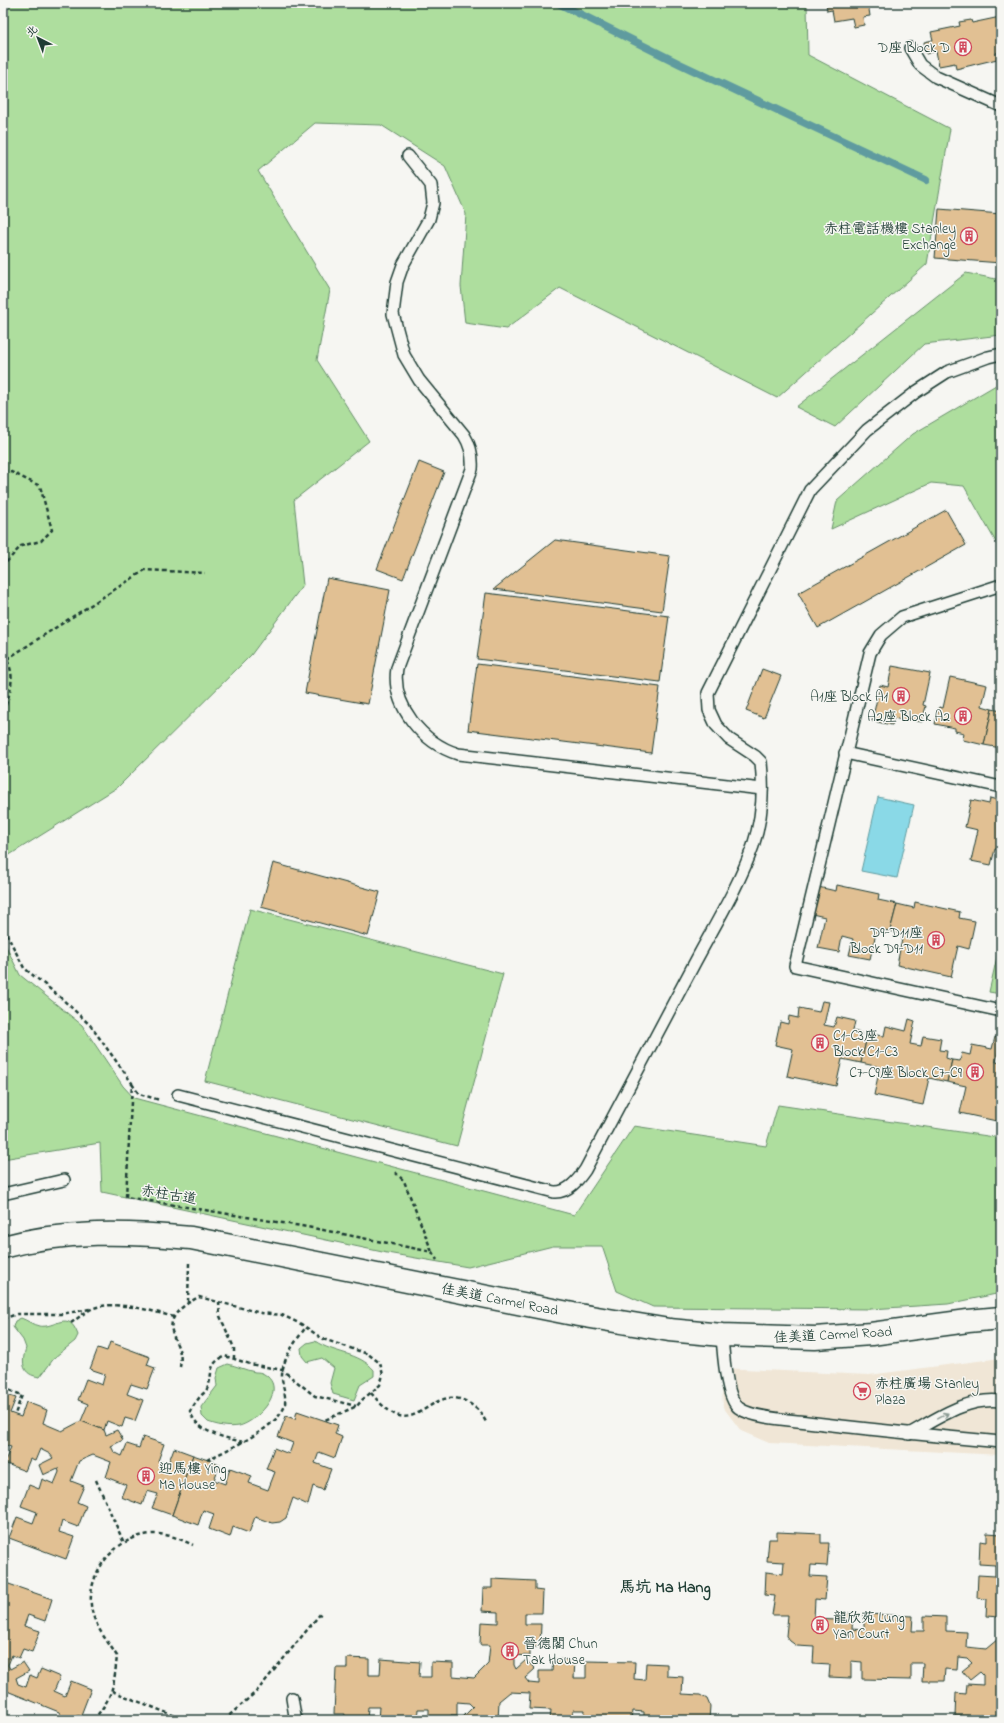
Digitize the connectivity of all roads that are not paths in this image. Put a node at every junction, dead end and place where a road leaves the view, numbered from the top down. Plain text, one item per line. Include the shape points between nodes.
1 (910, 48) dead end
2 (1001, 106) edge
3 (408, 156) dead end
4 (1001, 354) edge
5 (1001, 586) edge
6 (845, 753) junction
7 (1001, 787) edge
8 (762, 789) junction
9 (1001, 1012) edge
10 (178, 1094) dead end
11 (64, 1180) dead end
12 (3, 1194) edge
13 (3, 1247) edge
14 (1001, 1318) edge
15 (722, 1336) junction
16 (1001, 1401) edge
17 (909, 1434) junction
18 (1001, 1442) edge
19 (292, 1698) dead end
20 (297, 1720) edge

1 - 2 lane via 920,65 936,77
3 - 8 lane via 431,185 433,203 429,219 403,265 397,282 394,321 404,355 419,380 464,435 473,460 472,469 397,668 398,690 408,714 425,735 448,751 458,754
4 - 8 lane via 947,372 916,392 867,430 810,490 728,656 709,689 707,698 716,725 729,739 761,762
5 - 6 lane via 902,617 881,635 870,653
6 - 7 lane
6 - 9 lane via 795,966
8 - 10 lane via 758,826 744,868 585,1170 566,1190 554,1192
11 - 12 lane
13 - 15 street, 佳美道 Carmel Road via 77,1234 142,1234 191,1238 580,1315
14 - 15 street, 佳美道 Carmel Road via 968,1320 871,1334 822,1337
15 - 17 lane via 730,1394 738,1408 755,1415
17 -> 16 lane via 974,1402 988,1399
17 - 18 lane
19 - 20 lane

